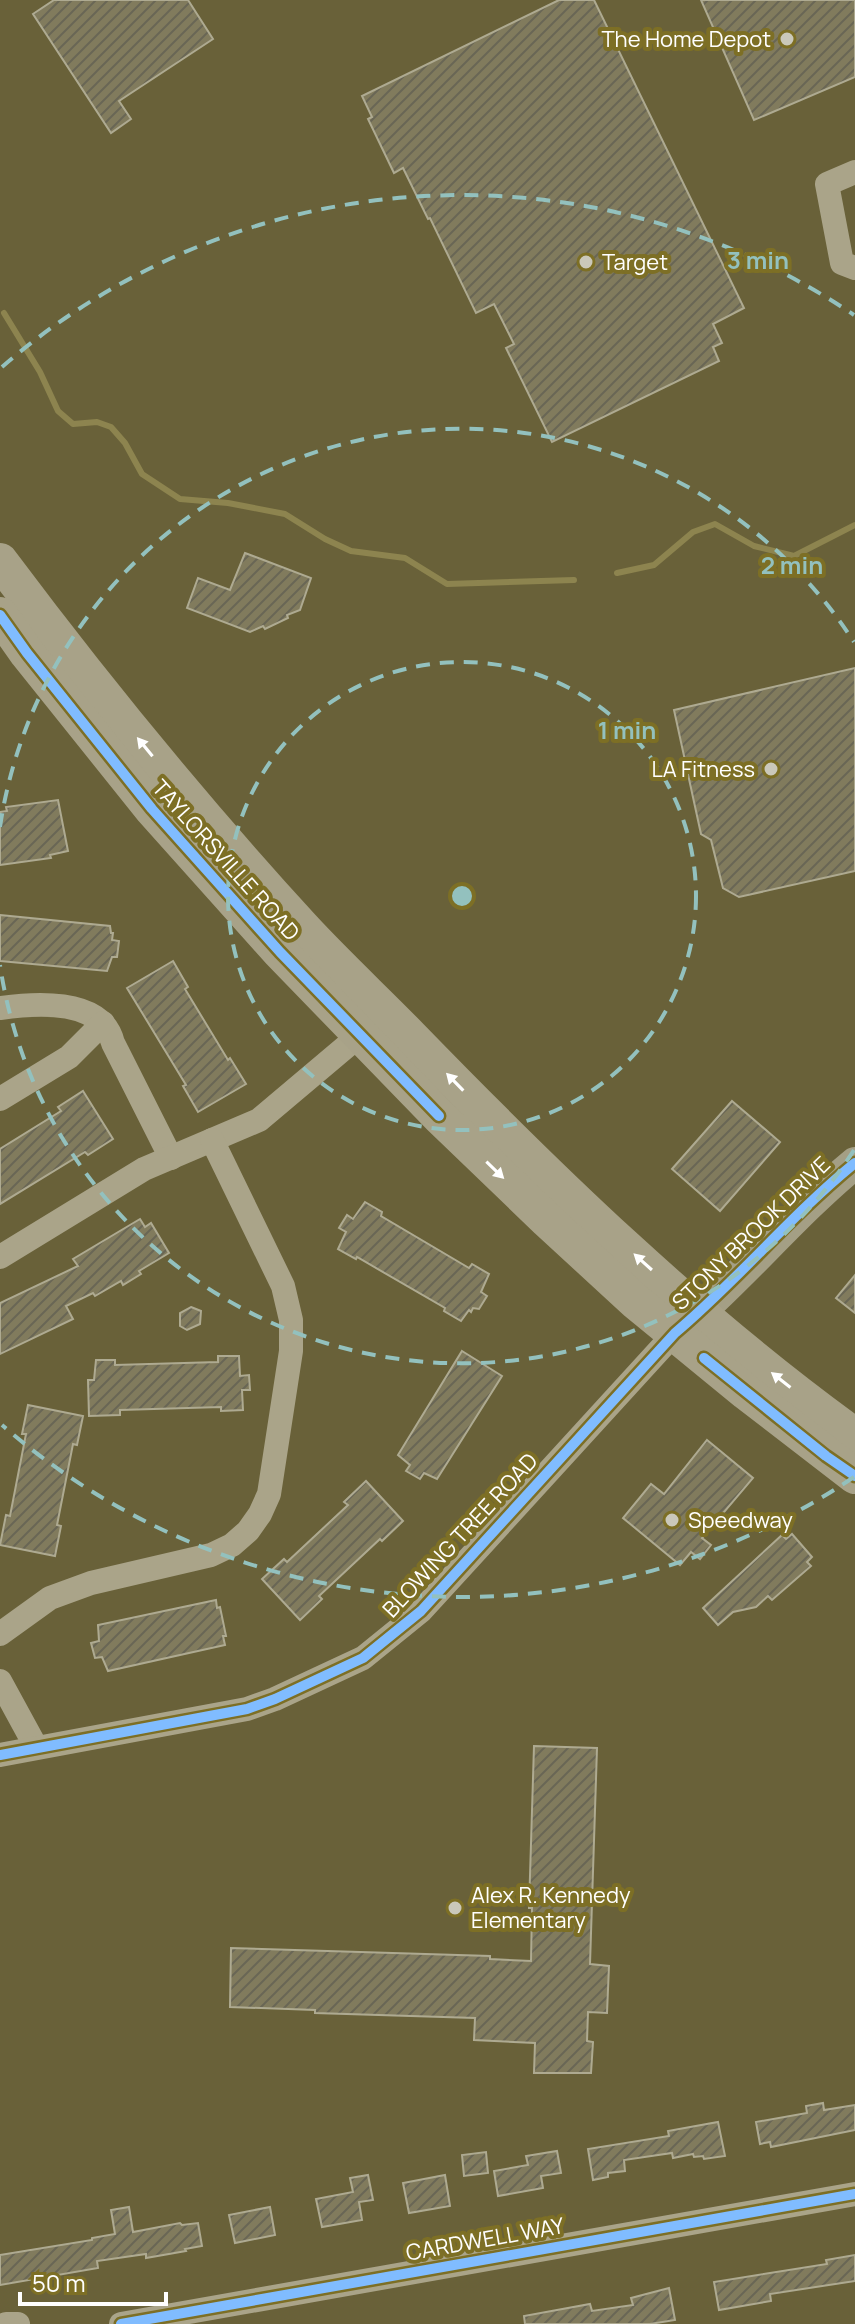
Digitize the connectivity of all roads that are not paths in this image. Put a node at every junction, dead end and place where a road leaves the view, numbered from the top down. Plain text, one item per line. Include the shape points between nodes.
1 (855, 172) edge
2 (855, 268) edge
3 (0, 561) edge
4 (15, 630) edge
5 (0, 1008) edge
6 (103, 1023) junction
7 (361, 1034) junction
8 (0, 1099) edge
9 (212, 1140) junction
10 (171, 1158) junction
11 (855, 1163) edge
12 (0, 1257) edge
13 (687, 1323) junction
14 (855, 1436) edge
15 (855, 1476) edge
16 (0, 1634) edge
17 (0, 1681) edge
18 (36, 1747) junction
19 (0, 1755) edge
20 (855, 2194) edge
21 (6, 2324) edge
22 (18, 2324) edge
23 (121, 2324) edge

1 - 2 street via 827,184 842,263
3 - 4 main road, TAYLORSVILLE ROAD
4 - 7 main road, TAYLORSVILLE ROAD via 27,653 152,809
13 -> 4 main road, TAYLORSVILLE ROAD via 570,1195 304,929 178,788
5 - 6 street via 70,1008
6 - 8 street via 69,1057
6 - 10 street
7 - 9 street via 259,1120
7 -> 13 main road, TAYLORSVILLE ROAD via 439,1116 635,1301
9 - 10 street
9 - 16 street via 283,1286 291,1320 269,1494 248,1531 232,1545 50,1598
10 - 12 street via 144,1169
11 - 13 street, STONY BROOK DRIVE
14 -> 13 main road, TAYLORSVILLE ROAD via 743,1350
13 - 15 main road, TAYLORSVILLE ROAD via 746,1392
13 - 18 street, BLOWING TREE ROAD via 421,1611 363,1658 247,1709
17 - 18 street
18 - 19 street, BLOWING TREE ROAD
20 - 23 street, CARDWELL WAY
21 - 22 street

